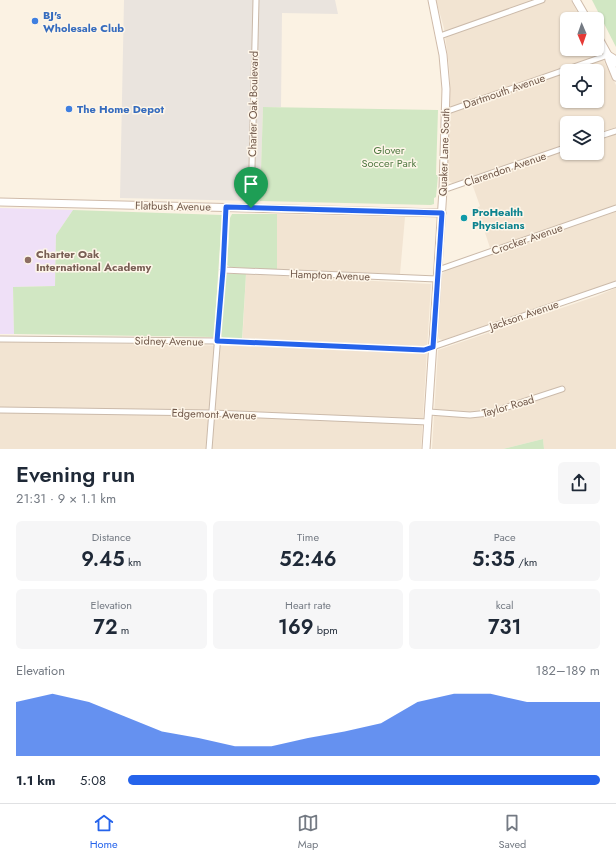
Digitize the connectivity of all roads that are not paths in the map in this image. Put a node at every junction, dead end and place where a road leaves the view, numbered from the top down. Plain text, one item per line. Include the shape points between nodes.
1 (256, 0) edge
2 (432, 0) edge
3 (542, 0) edge
4 (576, 0) edge
5 (583, 12) edge
6 (440, 36) junction
7 (604, 48) edge
8 (608, 55) junction
9 (616, 64) edge
10 (616, 77) edge
11 (445, 112) junction
12 (616, 130) edge
13 (604, 134) edge
14 (560, 149) edge
15 (443, 190) junction
16 (0, 202) edge
17 (226, 207) junction
18 (251, 208) junction
19 (616, 208) edge
20 (442, 213) junction
21 (223, 270) junction
22 (438, 270) junction
23 (437, 280) junction
24 (616, 284) edge
25 (0, 339) edge
26 (217, 341) junction
27 (433, 347) junction
28 (562, 389) dead end
29 (0, 410) edge
30 (429, 412) junction
31 (211, 413) junction
32 (428, 422) junction
33 (208, 449) edge
34 (426, 449) edge

1 - 18 street, Charter Oak Boulevard
2 - 6 main road, Quaker Lane South
3 - 6 street
4 - 5 main road
6 - 11 main road, Quaker Lane South via 445,76
7 - 8 main road
8 - 9 main road
8 - 10 main road
8 - 11 street, Dartmouth Avenue
11 - 15 main road, Quaker Lane South
12 - 13 street
14 - 15 street, Clarendon Avenue
15 - 20 main road, Quaker Lane South
16 - 17 main road, Flatbush Avenue
17 - 18 main road, Flatbush Avenue
17 - 21 street
18 - 20 main road, Flatbush Avenue
19 - 22 street, Crocker Avenue
20 - 22 main road, Quaker Lane South
21 - 23 street, Hampton Avenue
21 - 26 street
22 - 23 main road, Quaker Lane South
23 - 27 main road, Quaker Lane South
24 - 27 street, Jackson Avenue
25 - 26 street, Sidney Avenue
26 - 27 street, Sidney Avenue via 424,350
26 - 31 street
27 - 30 main road, Quaker Lane South
28 - 30 street, Taylor Road via 489,413
29 - 31 street, Edgemont Avenue
30 - 32 main road, Quaker Lane South
31 - 32 street, Edgemont Avenue
31 - 33 street
32 - 34 main road, Quaker Lane South

